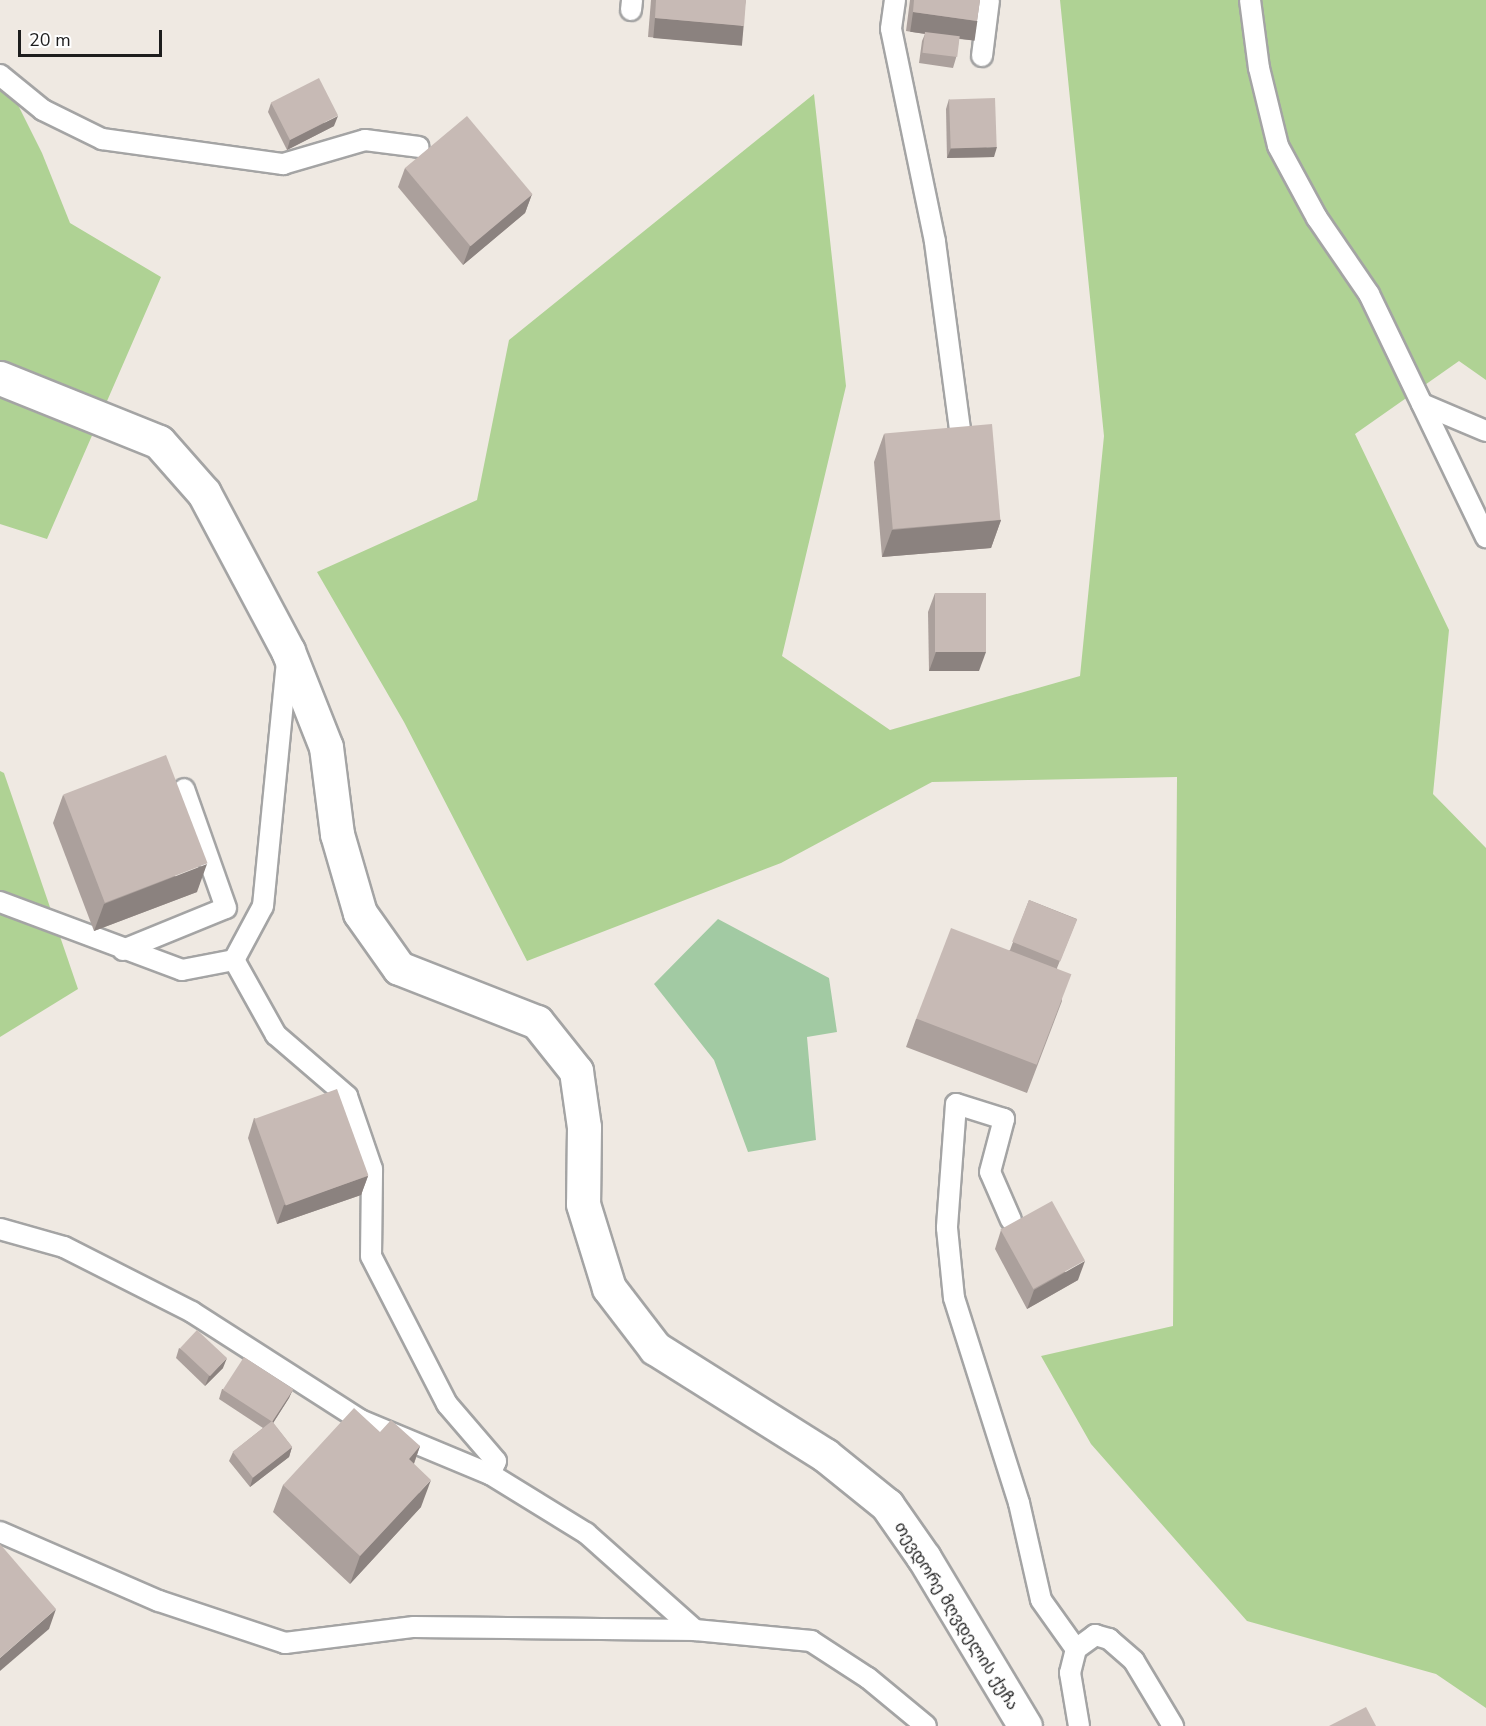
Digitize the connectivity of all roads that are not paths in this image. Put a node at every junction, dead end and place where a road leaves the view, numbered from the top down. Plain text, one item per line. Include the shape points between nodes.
1 (895, 0) edge
2 (989, 0) edge
3 (1250, 0) edge
4 (982, 56) dead end
5 (0, 75) edge
6 (419, 147) dead end
7 (0, 378) edge
8 (1422, 404) junction
9 (960, 430) edge
10 (1486, 431) edge
11 (1486, 537) edge
12 (288, 651) junction
13 (184, 789) dead end
14 (0, 902) edge
15 (123, 950) junction
16 (234, 960) junction
17 (1011, 1220) dead end
18 (0, 1229) edge
19 (490, 1474) junction
20 (0, 1532) edge
21 (695, 1630) junction
22 (1076, 1649) junction
23 (926, 1726) edge
24 (1025, 1726) edge
25 (1079, 1726) edge
26 (1173, 1726) edge

1 - 9 lane via 891,29 935,242
2 - 4 lane
3 - 8 lane via 1259,68 1278,146 1317,218 1369,294
5 - 6 lane via 43,110 102,140 283,164 365,140
7 - 12 street, თევდორე მღვდელის ქუჩა via 159,442 204,493
8 - 10 lane
8 - 11 lane
12 - 16 lane via 263,906
12 - 24 street, თევდორე მღვდელის ქუჩა via 326,747 337,834 360,913 399,968 537,1022 576,1071 584,1127 583,1204 609,1288 655,1348 825,1455 887,1505
13 - 15 lane via 226,908
14 - 15 lane
15 - 16 lane via 182,970
16 - 19 lane via 276,1035 347,1096 372,1169 371,1256 447,1404 496,1461
17 - 22 lane via 990,1172 1004,1119 956,1104 947,1228 954,1298 1019,1503 1041,1600
18 - 19 lane via 64,1246 192,1311 360,1420
19 - 21 lane via 586,1533
20 - 21 lane via 159,1601 285,1643 414,1627
21 - 23 lane via 811,1641 868,1678
22 - 25 lane via 1070,1673
22 - 26 lane via 1095,1635 1109,1639 1134,1661

